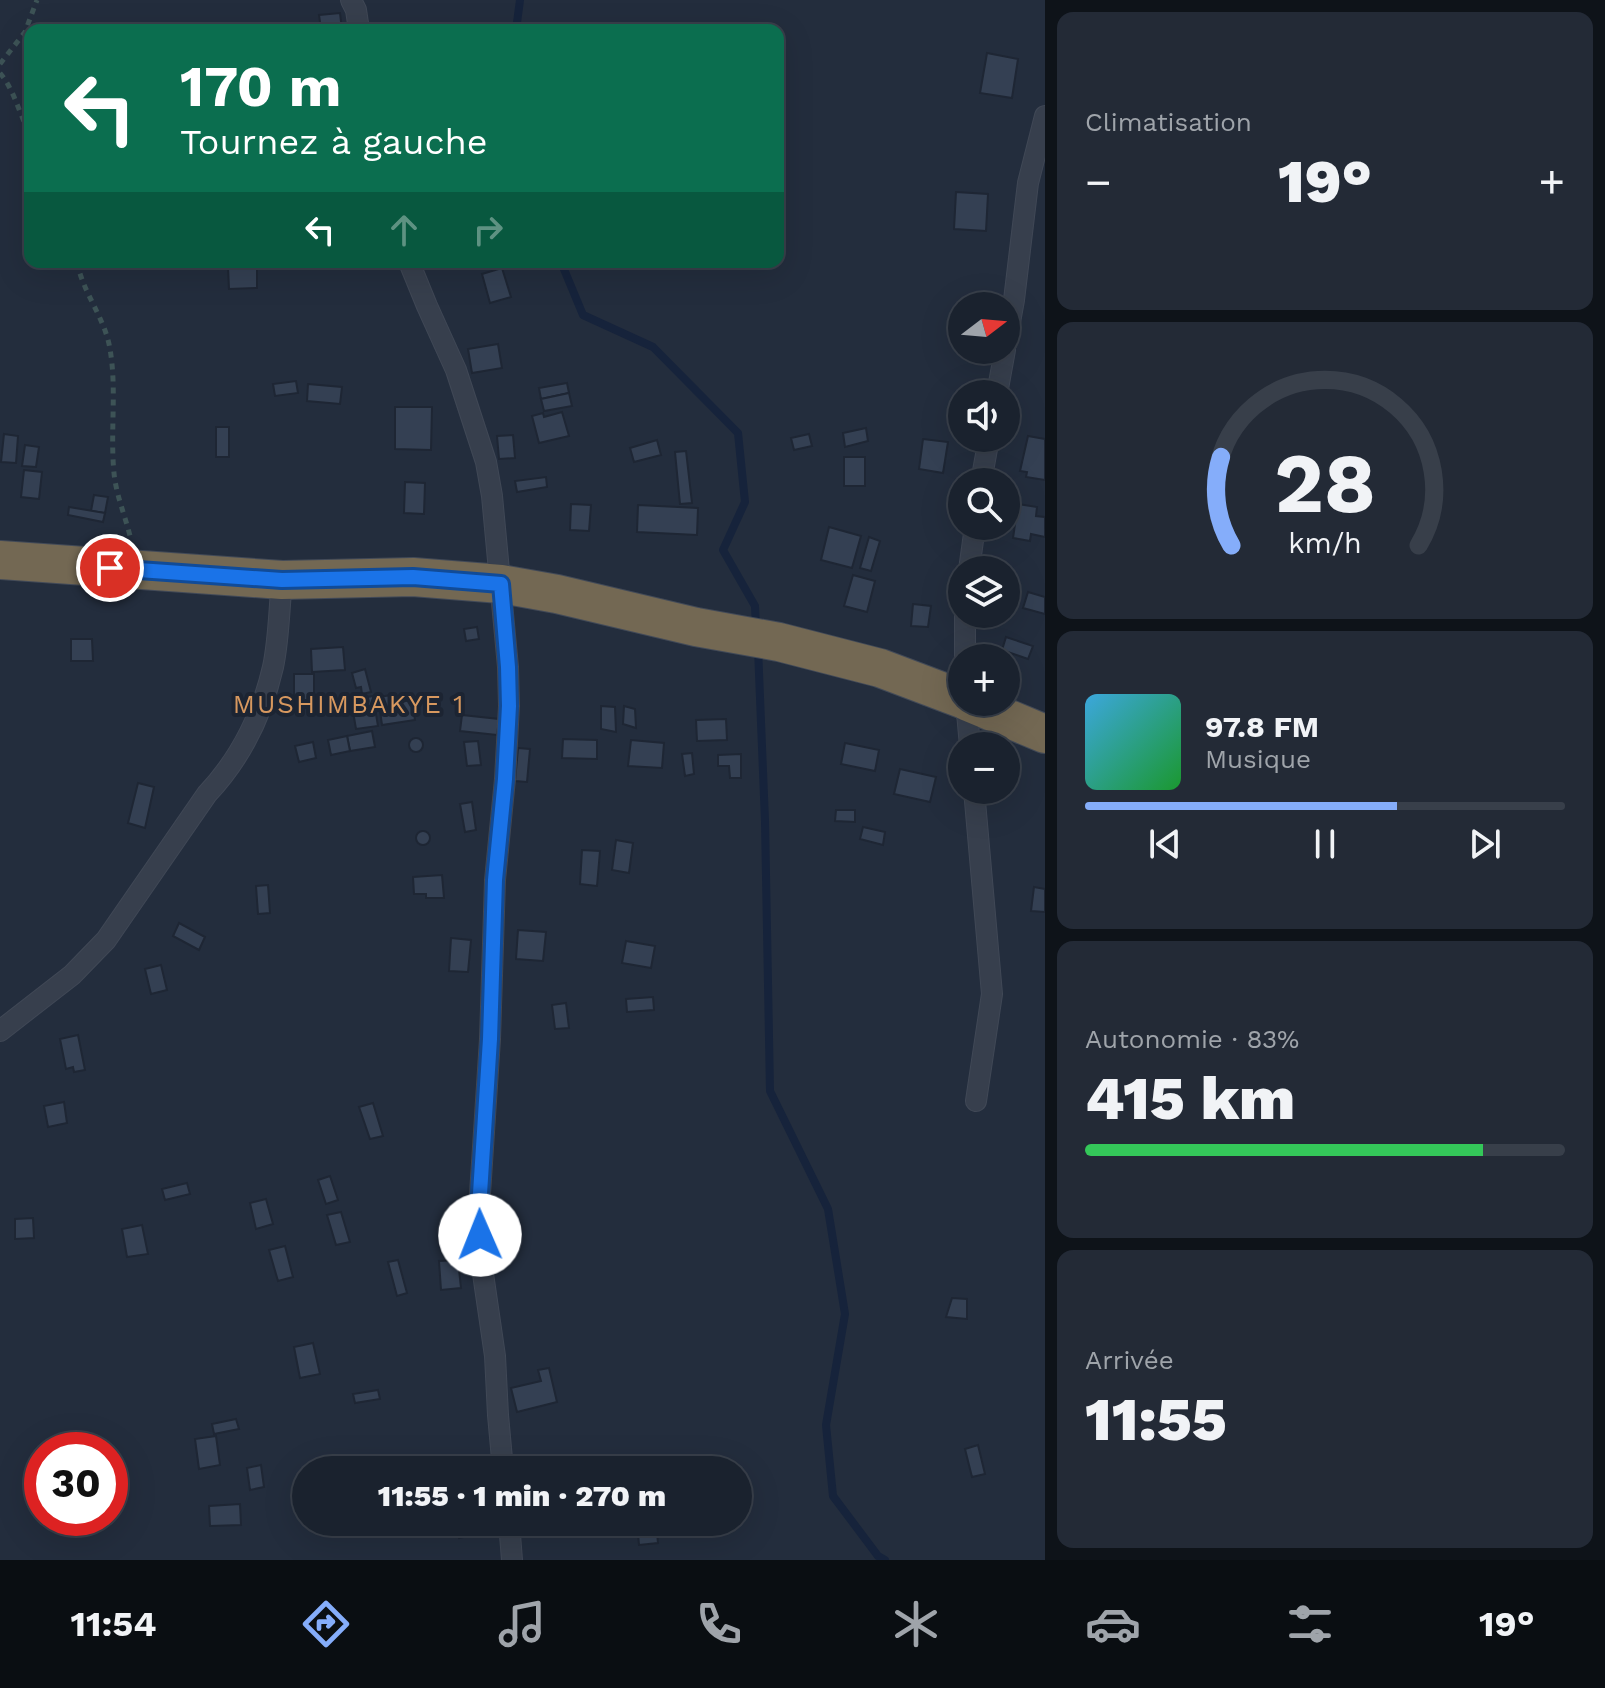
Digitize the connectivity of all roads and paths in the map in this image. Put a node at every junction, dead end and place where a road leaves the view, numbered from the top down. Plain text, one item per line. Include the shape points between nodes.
1 (37, 0) edge
2 (351, 0) edge
3 (28, 24) edge
4 (358, 24) edge
5 (24, 33) edge
6 (0, 64) edge
7 (0, 73) edge
8 (1045, 116) edge
9 (24, 121) edge
10 (78, 268) edge
11 (411, 268) edge
12 (1015, 292) edge
13 (0, 560) edge
14 (139, 570) junction
15 (282, 580) junction
16 (501, 584) junction
17 (948, 694) edge
18 (1002, 716) edge
19 (1045, 734) edge
20 (975, 804) edge
21 (0, 1031) edge
22 (976, 1101) dead end
23 (502, 1456) edge
24 (510, 1536) edge
25 (512, 1560) edge

1 - 3 path
2 - 4 street
5 - 6 path
7 - 9 path
8 - 12 street via 1028,183
10 - 14 path via 109,343 114,476
11 - 16 street via 456,370 486,462
13 - 14 highway
14 - 15 highway
15 - 16 highway via 413,577
15 - 21 street via 273,667 246,743 106,940 72,975
16 - 17 highway via 779,642 880,668
16 - 23 street via 509,706 479,1209
18 - 19 highway
20 - 22 street via 992,994
24 - 25 street

